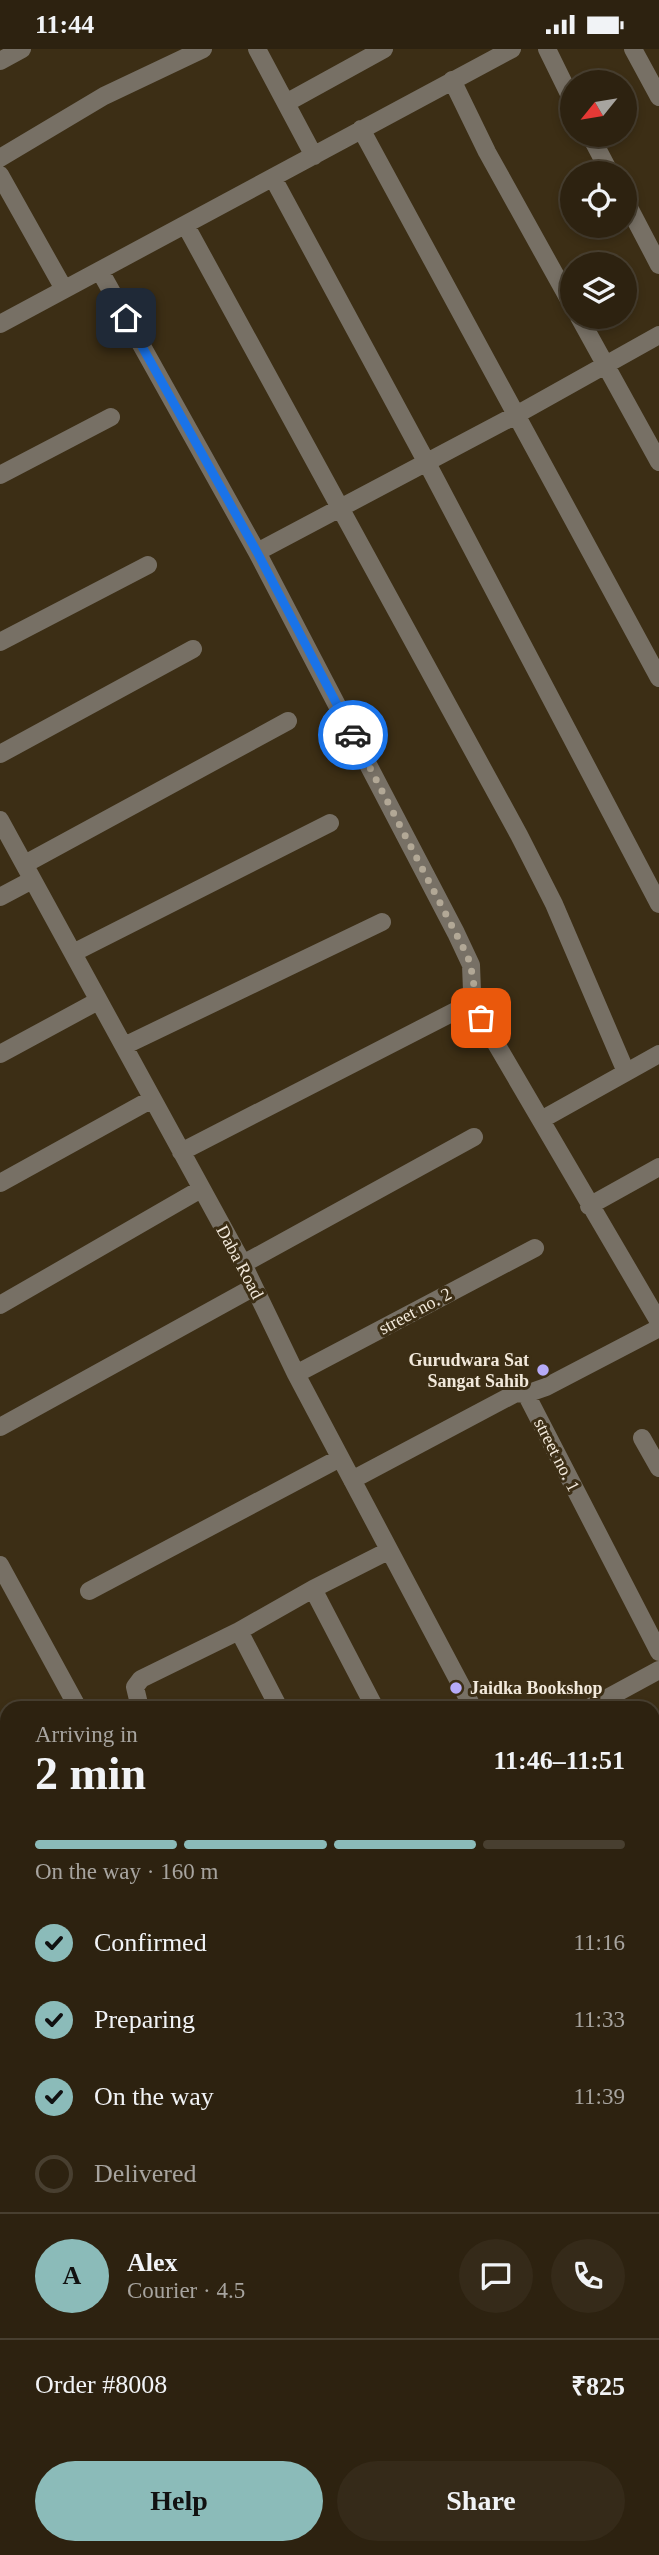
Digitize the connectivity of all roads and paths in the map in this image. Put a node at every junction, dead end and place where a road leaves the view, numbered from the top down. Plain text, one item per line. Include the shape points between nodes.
1 (22, 49) edge
2 (203, 49) edge
3 (257, 49) edge
4 (384, 49) edge
5 (512, 49) edge
6 (547, 49) edge
7 (634, 49) edge
8 (0, 61) edge
9 (560, 76) edge
10 (452, 80) junction
11 (659, 97) edge
12 (286, 103) junction
13 (361, 129) junction
14 (314, 156) junction
15 (0, 158) edge
16 (0, 176) edge
17 (272, 178) junction
18 (637, 224) edge
19 (186, 226) junction
20 (659, 265) edge
21 (100, 271) junction
22 (560, 283) edge
23 (64, 289) junction
24 (0, 324) edge
25 (586, 329) edge
26 (659, 335) edge
27 (606, 366) junction
28 (516, 415) junction
29 (111, 417) dead end
30 (659, 461) edge
31 (427, 463) junction
32 (0, 475) edge
33 (339, 510) junction
34 (257, 552) junction
35 (148, 565) dead end
36 (0, 642) edge
37 (194, 649) dead end
38 (659, 678) edge
39 (288, 721) dead end
40 (0, 754) edge
41 (0, 820) edge
42 (330, 823) dead end
43 (29, 872) junction
44 (0, 897) edge
45 (659, 904) edge
46 (382, 922) dead end
47 (73, 954) junction
48 (98, 1001) junction
49 (475, 1001) junction
50 (124, 1047) junction
51 (0, 1054) edge
52 (659, 1054) edge
53 (626, 1072) junction
54 (152, 1099) junction
55 (541, 1121) junction
56 (474, 1137) dead end
57 (181, 1152) junction
58 (659, 1167) edge
59 (0, 1183) edge
60 (201, 1189) junction
61 (589, 1206) junction
62 (535, 1248) dead end
63 (243, 1264) junction
64 (254, 1287) junction
65 (652, 1294) edge
66 (0, 1305) edge
67 (659, 1322) edge
68 (659, 1328) edge
69 (296, 1374) junction
70 (526, 1394) junction
71 (0, 1427) edge
72 (642, 1438) dead end
73 (340, 1458) junction
74 (659, 1468) edge
75 (352, 1480) junction
76 (388, 1551) junction
77 (0, 1565) edge
78 (313, 1589) junction
79 (89, 1591) dead end
80 (239, 1631) junction
81 (659, 1652) edge
82 (659, 1670) edge
83 (74, 1701) edge
84 (138, 1701) edge
85 (275, 1701) edge
86 (371, 1701) edge
87 (469, 1701) edge
88 (602, 1701) edge

1 - 8 street
2 - 15 street via 104,96
3 - 12 street
4 - 12 street
5 - 10 street
6 - 9 street
7 - 11 street
10 - 13 street
10 - 22 street
12 - 14 street
13 - 14 street
13 - 28 street
14 - 17 street
16 - 23 street
17 - 19 street
17 - 31 street
18 - 20 street
19 - 21 street
19 - 33 street
21 - 23 street
21 - 34 street
23 - 24 street
25 - 27 street
26 - 27 street
27 - 28 street
27 - 30 street
28 - 31 street
28 - 38 street
29 - 32 street
31 - 33 street
31 - 45 street
33 - 34 street
33 - 53 street via 519,835 554,904
34 - 49 street via 467,955
35 - 36 street
37 - 40 street
39 - 43 street
41 - 43 street, Daba Road
42 - 47 street
43 - 44 street
43 - 47 street, Daba Road
46 - 50 street
47 - 48 street, Daba Road
48 - 50 street, Daba Road
48 - 51 street
49 - 55 street
49 - 57 street
50 - 54 street, Daba Road
52 - 53 street
53 - 55 street
54 - 57 street, Daba Road
54 - 59 street
55 - 61 street
56 - 63 street
57 - 60 street, Daba Road
58 - 61 street
60 - 63 street, Daba Road
60 - 66 street
61 - 65 street
62 - 69 street, street no. 2
63 - 64 street, Daba Road
64 - 69 street, Daba Road
64 - 71 street
65 - 67 street
68 - 70 street
69 - 73 street, Daba Road
70 - 75 street via 516,1393
70 - 81 street, street no. 1
72 - 74 street
73 - 75 street, Daba Road
73 - 79 street
75 - 76 street, Daba Road
76 - 78 street
76 - 87 street, Daba Road
77 - 83 street
78 - 80 street
78 - 86 street
80 - 84 street via 141,1679 135,1687
80 - 85 street
82 - 88 street

